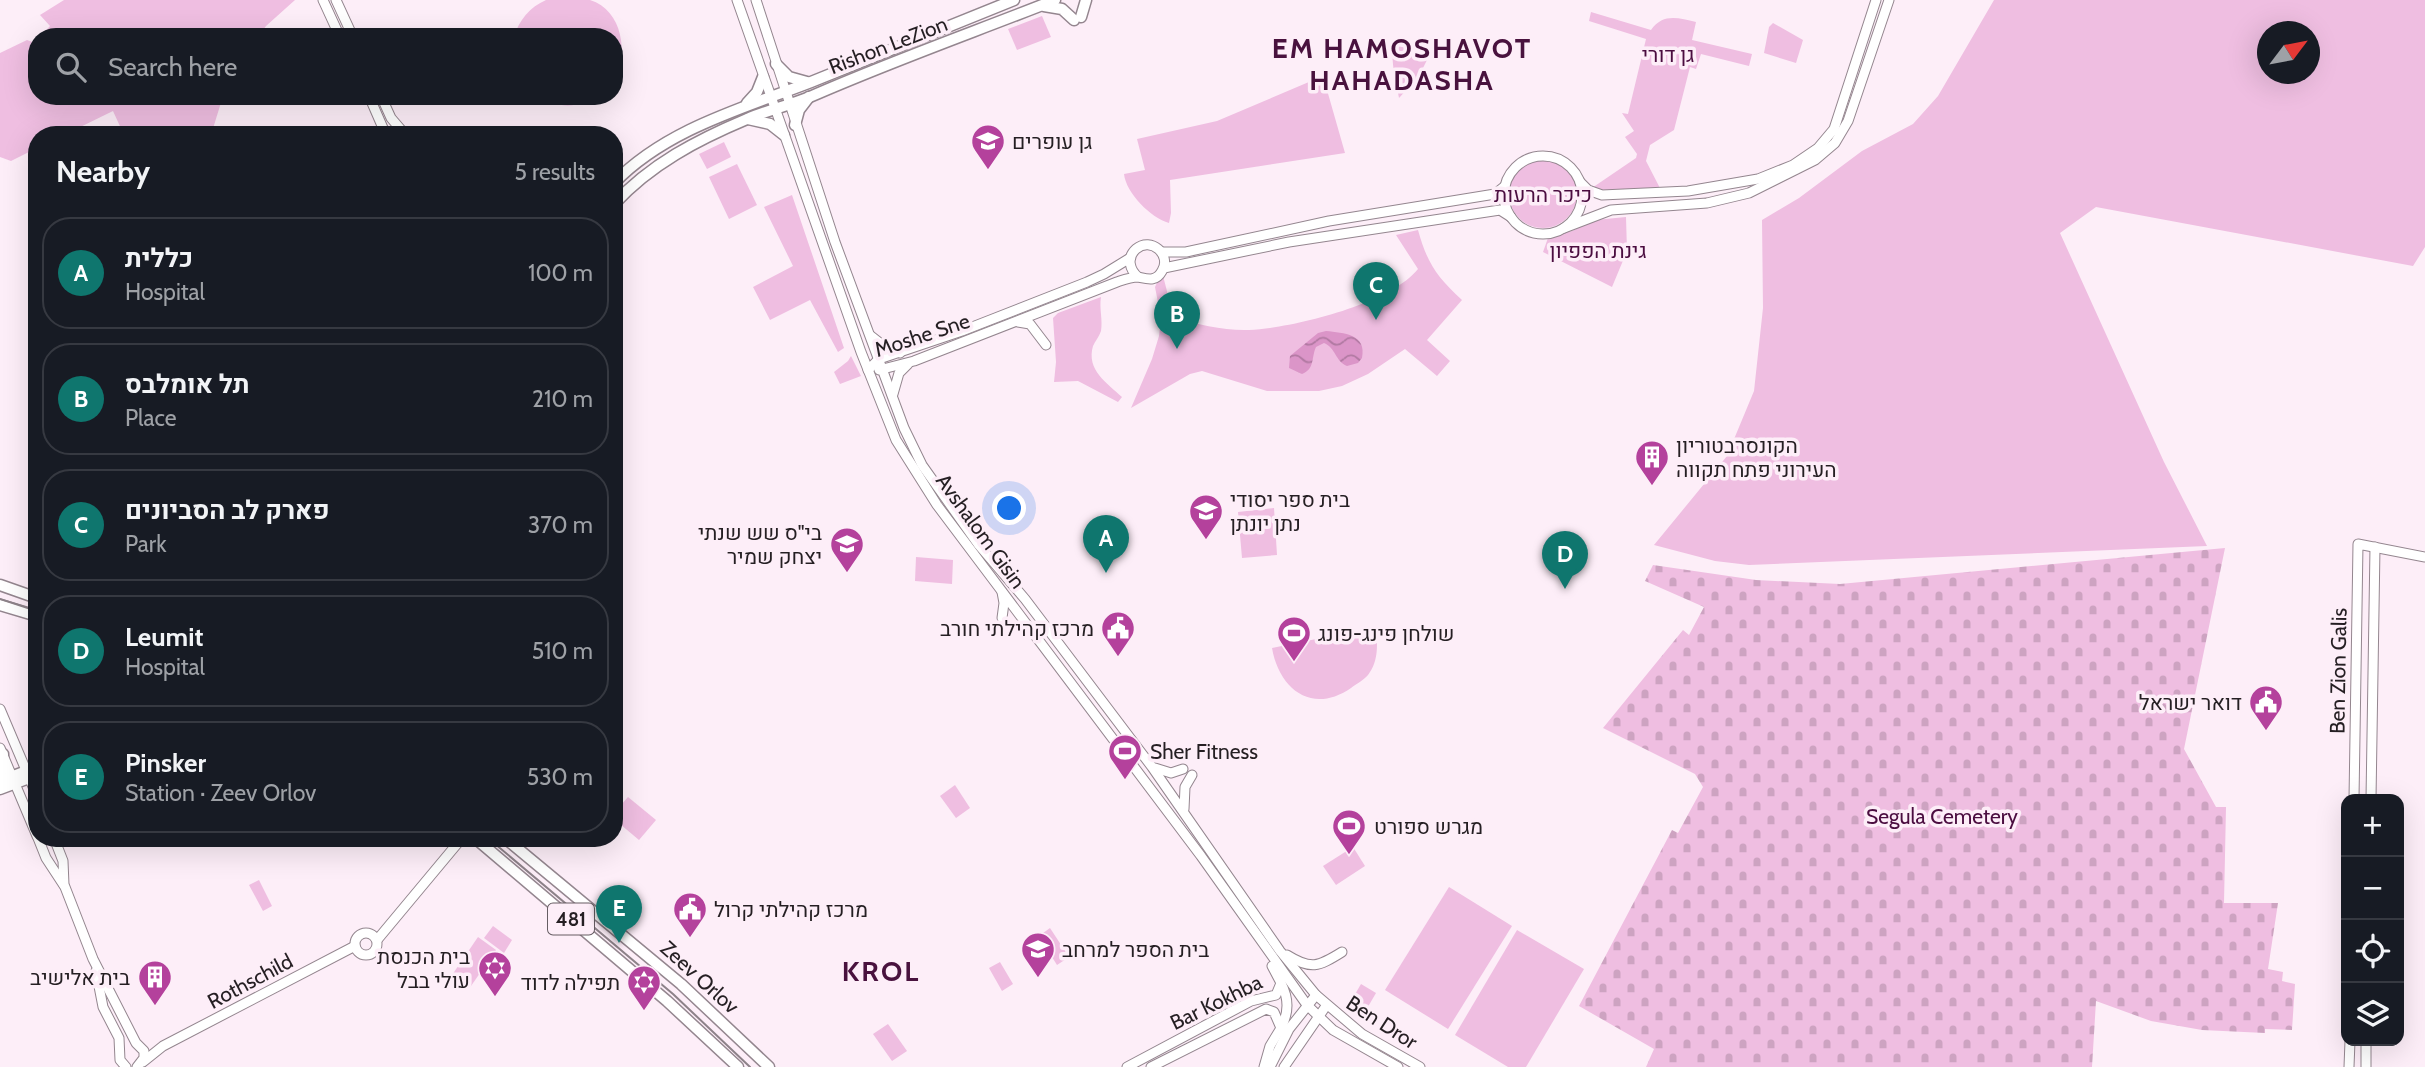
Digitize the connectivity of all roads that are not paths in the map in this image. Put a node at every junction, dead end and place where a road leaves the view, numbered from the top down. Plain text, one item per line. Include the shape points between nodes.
1 (323, 0) edge
2 (336, 0) edge
3 (737, 0) edge
4 (755, 0) edge
5 (1014, 0) edge
6 (1055, 0) edge
7 (1086, 0) edge
8 (1876, 0) edge
9 (1889, 0) edge
10 (1041, 5) junction
11 (336, 28) edge
12 (349, 28) edge
13 (776, 64) junction
14 (763, 77) junction
15 (810, 82) junction
16 (785, 92) junction
17 (809, 97) junction
18 (773, 103) junction
19 (788, 104) junction
20 (373, 105) edge
21 (385, 105) edge
22 (739, 108) junction
23 (748, 119) junction
24 (795, 125) junction
25 (382, 126) edge
26 (397, 126) edge
27 (784, 135) junction
28 (623, 175) edge
29 (1580, 181) junction
30 (1505, 186) junction
31 (623, 195) edge
32 (1511, 218) junction
33 (1564, 228) junction
34 (1162, 253) junction
35 (1130, 258) junction
36 (1164, 268) junction
37 (1138, 277) junction
38 (1009, 323) junction
39 (869, 335) junction
40 (1046, 345) dead end
41 (900, 353) junction
42 (879, 359) junction
43 (914, 361) junction
44 (868, 370) junction
45 (883, 370) junction
46 (892, 396) junction
47 (2375, 547) junction
48 (2425, 557) edge
49 (0, 585) edge
50 (1000, 587) junction
51 (28, 595) edge
52 (0, 605) edge
53 (28, 613) edge
54 (1002, 618) dead end
55 (0, 709) edge
56 (1, 751) edge
57 (28, 762) edge
58 (1152, 767) junction
59 (28, 774) edge
60 (0, 775) edge
61 (14, 780) junction
62 (0, 781) edge
63 (0, 789) edge
64 (2354, 794) edge
65 (2371, 794) edge
66 (1184, 811) junction
67 (28, 815) edge
68 (41, 847) edge
69 (57, 847) edge
70 (454, 847) edge
71 (486, 847) edge
72 (516, 847) edge
73 (65, 887) junction
74 (374, 937) junction
75 (355, 946) junction
76 (1265, 948) junction
77 (1280, 951) junction
78 (1342, 952) dead end
79 (93, 959) junction
80 (1281, 983) junction
81 (1316, 995) junction
82 (1307, 1005) junction
83 (1326, 1006) junction
84 (1318, 1016) junction
85 (1280, 1028) junction
86 (1333, 1030) junction
87 (139, 1045) junction
88 (1298, 1045) junction
89 (2350, 1046) edge
90 (2366, 1046) edge
91 (162, 1047) junction
92 (121, 1049) junction
93 (122, 1065) edge
94 (140, 1065) edge
95 (738, 1067) edge
96 (769, 1067) edge
97 (1127, 1067) edge
98 (1151, 1067) edge
99 (1264, 1067) edge
100 (1270, 1067) edge
101 (1284, 1067) edge
102 (1398, 1067) edge
103 (1420, 1067) edge
104 (2349, 1067) edge
105 (2366, 1067) edge

1 - 11 street
2 - 12 street
3 - 14 street, Avshalom Gisin
4 - 13 street, Avshalom Gisin
5 - 15 main road, Rishon LeZion
6 - 10 main road, Rishon LeZion
7 - 10 main road via 1077,19 1060,8
8 - 29 street via 1834,129 1818,148 1793,165 1758,180 1688,191 1602,195
9 - 33 street via 1848,121 1835,143 1815,160 1749,193 1691,205 1611,210
10 - 17 main road, Rishon LeZion
13 - 15 main road via 789,77
13 - 16 street, Avshalom Gisin
14 - 18 street, Avshalom Gisin
14 - 22 main road via 752,100
15 - 16 main road, Rishon LeZion
16 - 18 main road, Rishon LeZion
16 - 19 street, Avshalom Gisin
17 - 19 main road, Rishon LeZion
17 - 24 main road
18 - 19 main road, Rishon LeZion
18 - 22 main road
18 - 23 main road
18 - 27 street, Avshalom Gisin
19 - 24 street, Avshalom Gisin
20 - 25 street
21 - 26 street
22 - 28 main road via 678,136
23 - 27 main road via 769,124
23 - 31 main road via 663,160
24 - 39 street, Avshalom Gisin
27 - 44 street, Avshalom Gisin
29 - 30 street via 1566,163 1543,155 1518,164
29 - 33 street via 1579,210
30 - 32 street
30 - 34 street via 1495,194
32 - 33 street via 1535,233
32 - 36 street via 1500,210 1289,242
34 - 35 street via 1153,246 1142,246
34 - 36 street
35 - 37 street
35 - 41 street, Moshe Sne via 1087,282
36 - 37 street via 1150,280
37 - 38 street, Moshe Sne
38 - 40 street via 1030,324
38 - 43 street, Moshe Sne
39 - 41 street
39 - 42 street, Avshalom Gisin
41 - 42 street, Moshe Sne
42 - 44 street, Moshe Sne
42 - 45 street, Avshalom Gisin
43 - 45 street, Moshe Sne
43 - 46 street via 899,373
44 - 45 street, Moshe Sne
44 - 50 street, Avshalom Gisin via 897,440 937,505
45 - 46 street, Avshalom Gisin
46 - 58 street, Avshalom Gisin via 922,465
47 - 48 street
47 - 64 street, Ben Zion Galis via 2358,544
47 - 65 street, Ben Zion Galis
49 - 51 main road
50 - 54 street
50 - 76 street, Avshalom Gisin
52 - 53 main road
55 - 57 street
56 - 60 main road
56 - 61 street
58 - 66 street, Avshalom Gisin
58 - 66 street via 1161,772 1187,772
59 - 61 main road
61 - 62 main road
61 - 63 main road
61 - 67 street
66 - 77 street, Avshalom Gisin
68 - 73 street
69 - 73 street
70 - 74 street via 387,928
71 - 95 main road, Zeev Orlov / 481
72 - 96 main road, Zeev Orlov / 481 via 681,984
73 - 79 street
74 - 75 street via 364,933
74 - 75 street via 376,949 369,955
75 - 91 street, Rothschild
76 - 80 street, Bar Kokhba
76 - 82 street, Avshalom Gisin
77 - 78 street via 1302,964 1317,966
77 - 81 street, Avshalom Gisin
79 - 87 street
79 - 92 street via 103,1007
80 - 85 street via 1288,1004
80 - 97 street, Bar Kokhba via 1276,995 1251,1001
81 - 82 street
81 - 83 street, Avshalom Gisin
82 - 84 street, Avshalom Gisin
82 - 100 street
83 - 84 street
83 - 103 street, Ben Dror via 1362,1034
84 - 86 street, Ben Dror
84 - 88 street
85 - 98 street, Bar Kokhba via 1274,1012 1259,1010
85 - 99 street
86 - 88 street via 1315,1030
86 - 102 street, Ben Dror
87 - 91 street
87 - 92 street via 129,1042
87 - 94 street via 145,1054
88 - 101 street
89 - 104 street
90 - 105 street
91 - 94 street, Rothschild
92 - 93 street

